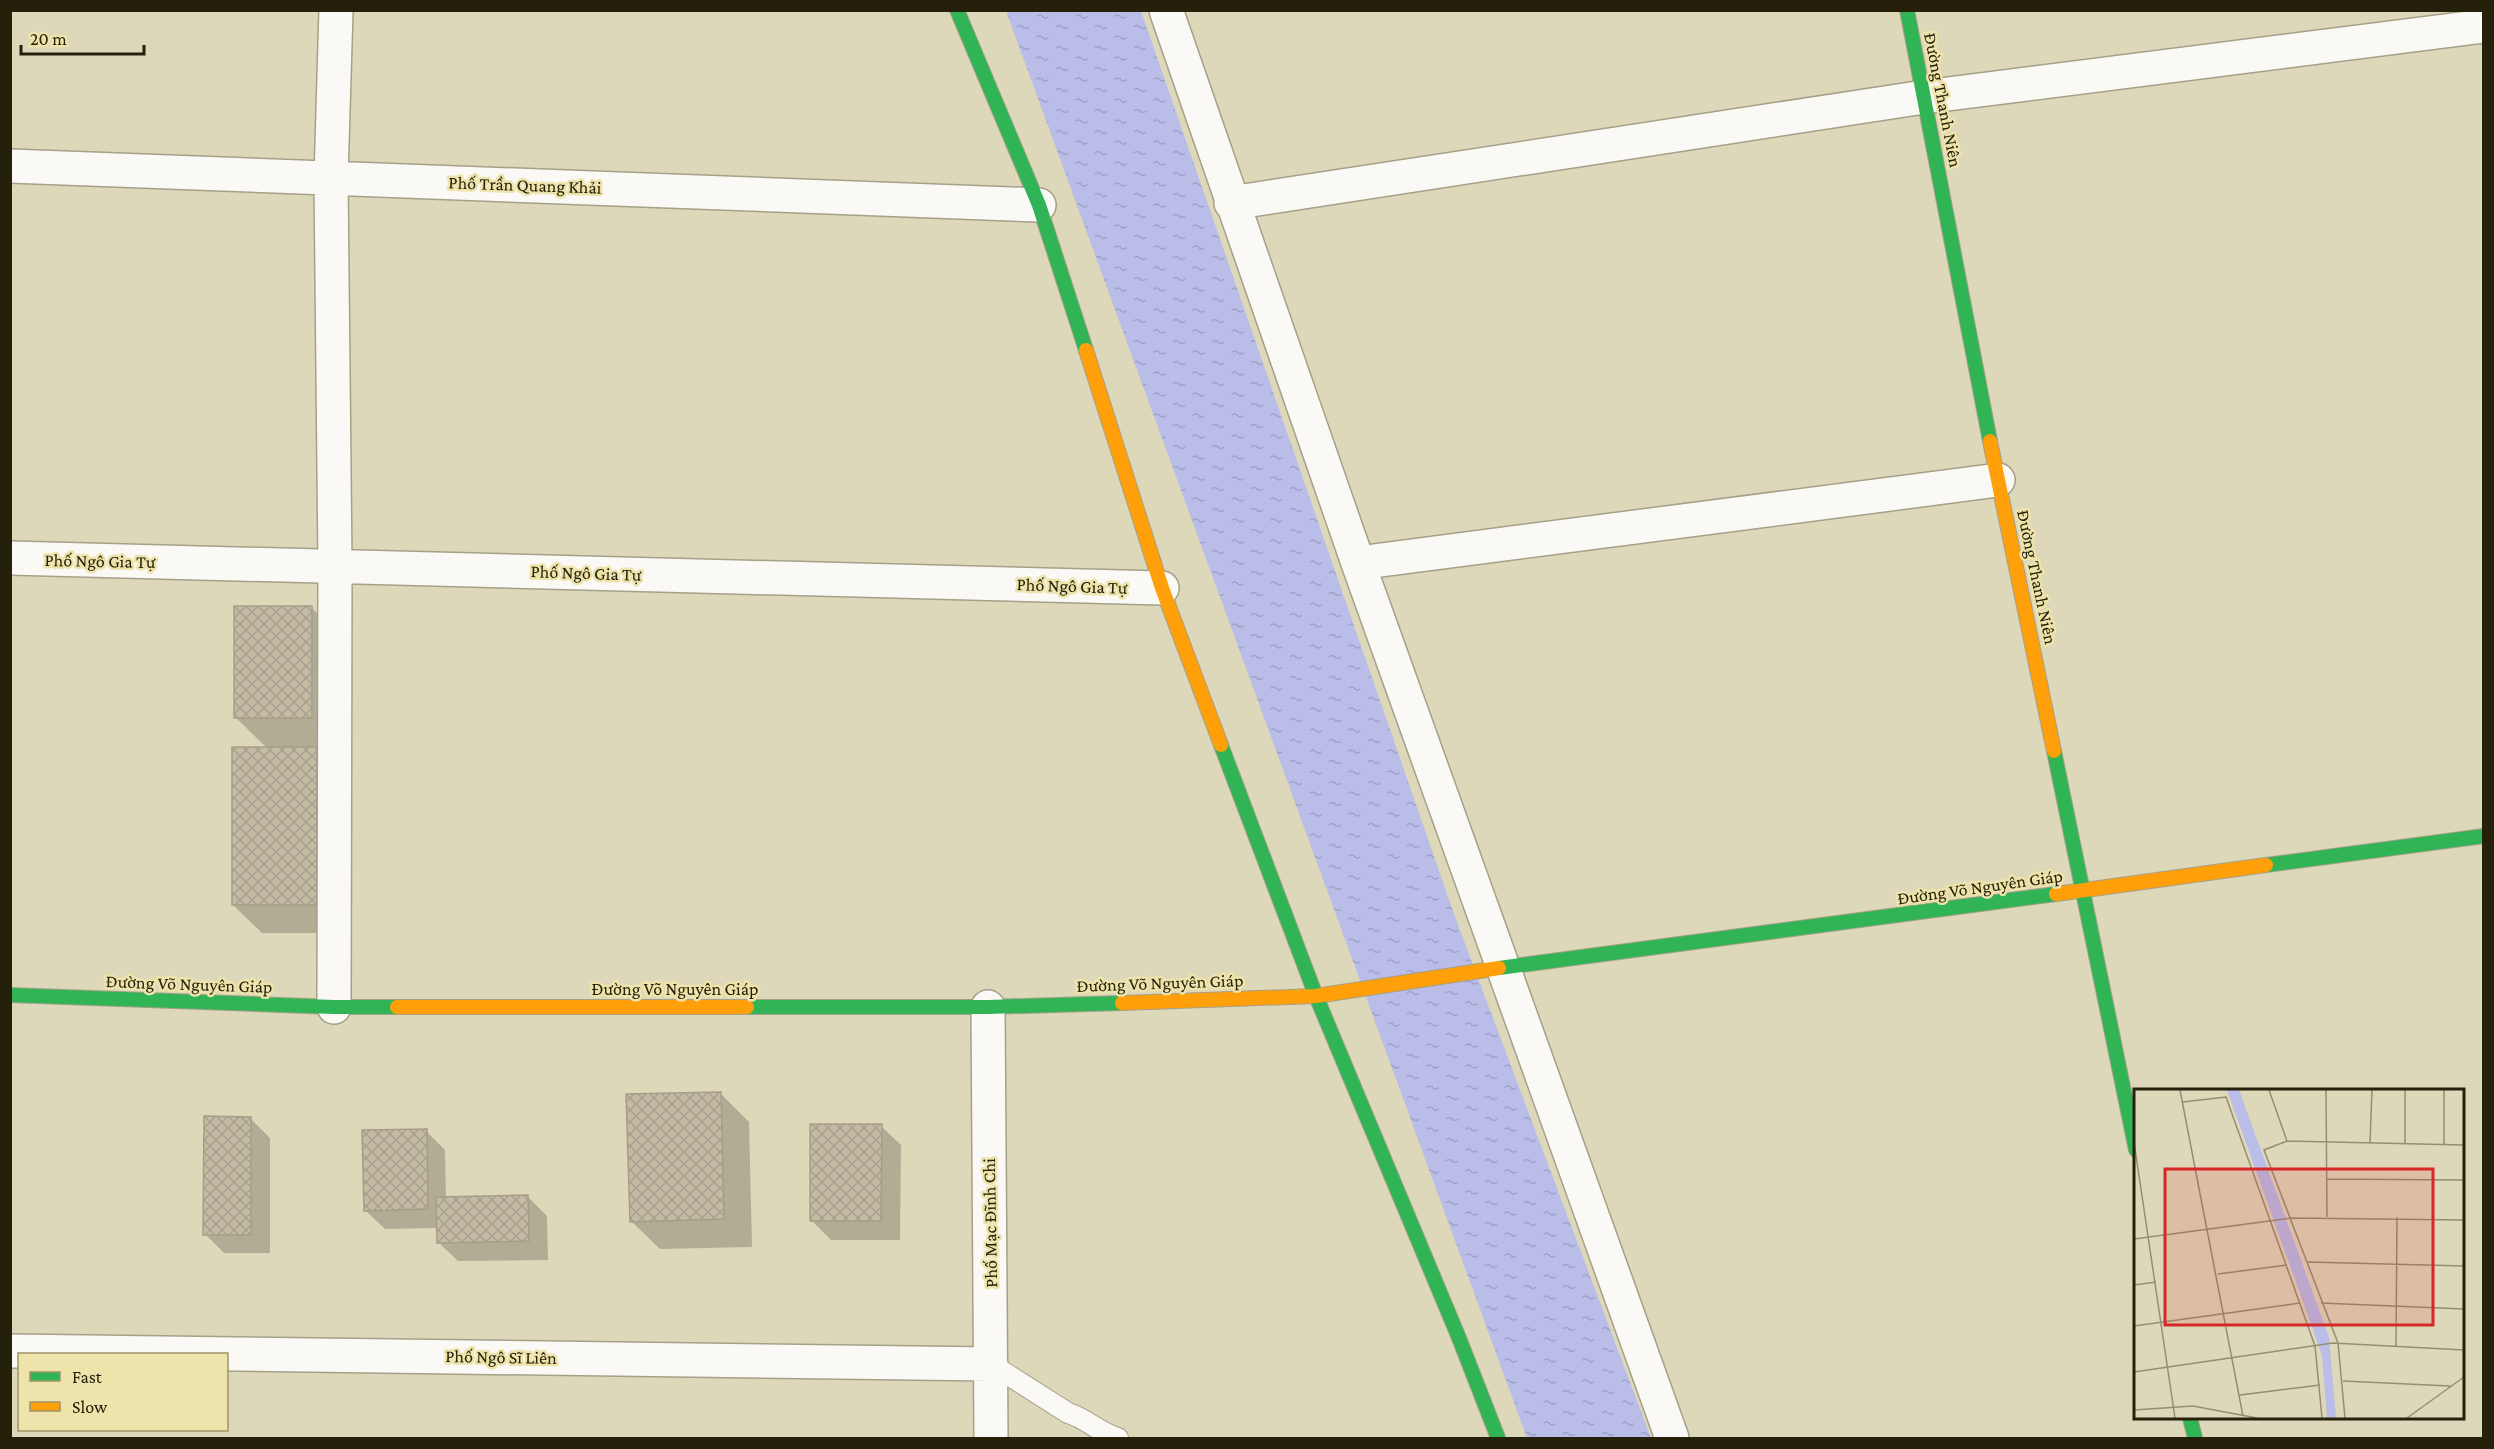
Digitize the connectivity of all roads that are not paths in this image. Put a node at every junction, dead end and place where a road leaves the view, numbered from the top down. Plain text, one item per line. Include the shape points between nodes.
1 (336, 10) edge
2 (957, 10) edge
3 (1166, 10) edge
4 (1907, 10) edge
5 (2484, 26) edge
6 (1924, 98) junction
7 (10, 166) edge
8 (331, 178) junction
9 (1231, 203) junction
10 (1039, 205) junction
11 (1998, 480) junction
12 (10, 558) edge
13 (1358, 563) junction
14 (335, 567) junction
15 (1162, 588) junction
16 (2484, 836) edge
17 (2082, 891) junction
18 (1491, 970) junction
19 (10, 995) edge
20 (1316, 996) junction
21 (334, 1007) junction
22 (988, 1007) junction
23 (2134, 1140) edge
24 (10, 1351) edge
25 (161, 1353) edge
26 (228, 1354) edge
27 (991, 1364) junction
28 (2190, 1419) edge
29 (991, 1438) edge
30 (1118, 1438) edge
31 (1498, 1438) edge
32 (1672, 1438) edge
33 (2194, 1438) edge

1 - 8 street
2 - 10 street
3 - 9 street
4 - 6 street, Đường Thanh Niên
5 - 6 street
6 - 9 street
6 - 11 street, Đường Thanh Niên
7 - 8 street, Phố Trần Quang Khải
8 - 10 street, Phố Trần Quang Khải
8 - 14 street
9 - 13 street
10 - 15 street
11 - 13 street
11 - 17 street, Đường Thanh Niên
12 - 14 street, Phố Ngô Gia Tự
13 - 18 street
14 - 15 street, Phố Ngô Gia Tự
14 - 21 street
15 - 20 street
16 - 17 street, Đường Võ Nguyên Giáp
17 - 18 street, Đường Võ Nguyên Giáp
17 - 23 street, Đường Thanh Niên
18 - 20 street, Đường Võ Nguyên Giáp
18 - 32 street
19 - 21 street, Đường Võ Nguyên Giáp
20 - 22 street, Đường Võ Nguyên Giáp
20 - 31 street
21 - 22 street, Đường Võ Nguyên Giáp
22 - 27 street, Phố Mạc Đĩnh Chi
24 - 25 street, Phố Ngô Sĩ Liên
26 - 27 street, Phố Ngô Sĩ Liên
27 - 29 street, Phố Mạc Đĩnh Chi
27 - 30 lane via 1068,1413 1081,1417 1102,1434
28 - 33 street

